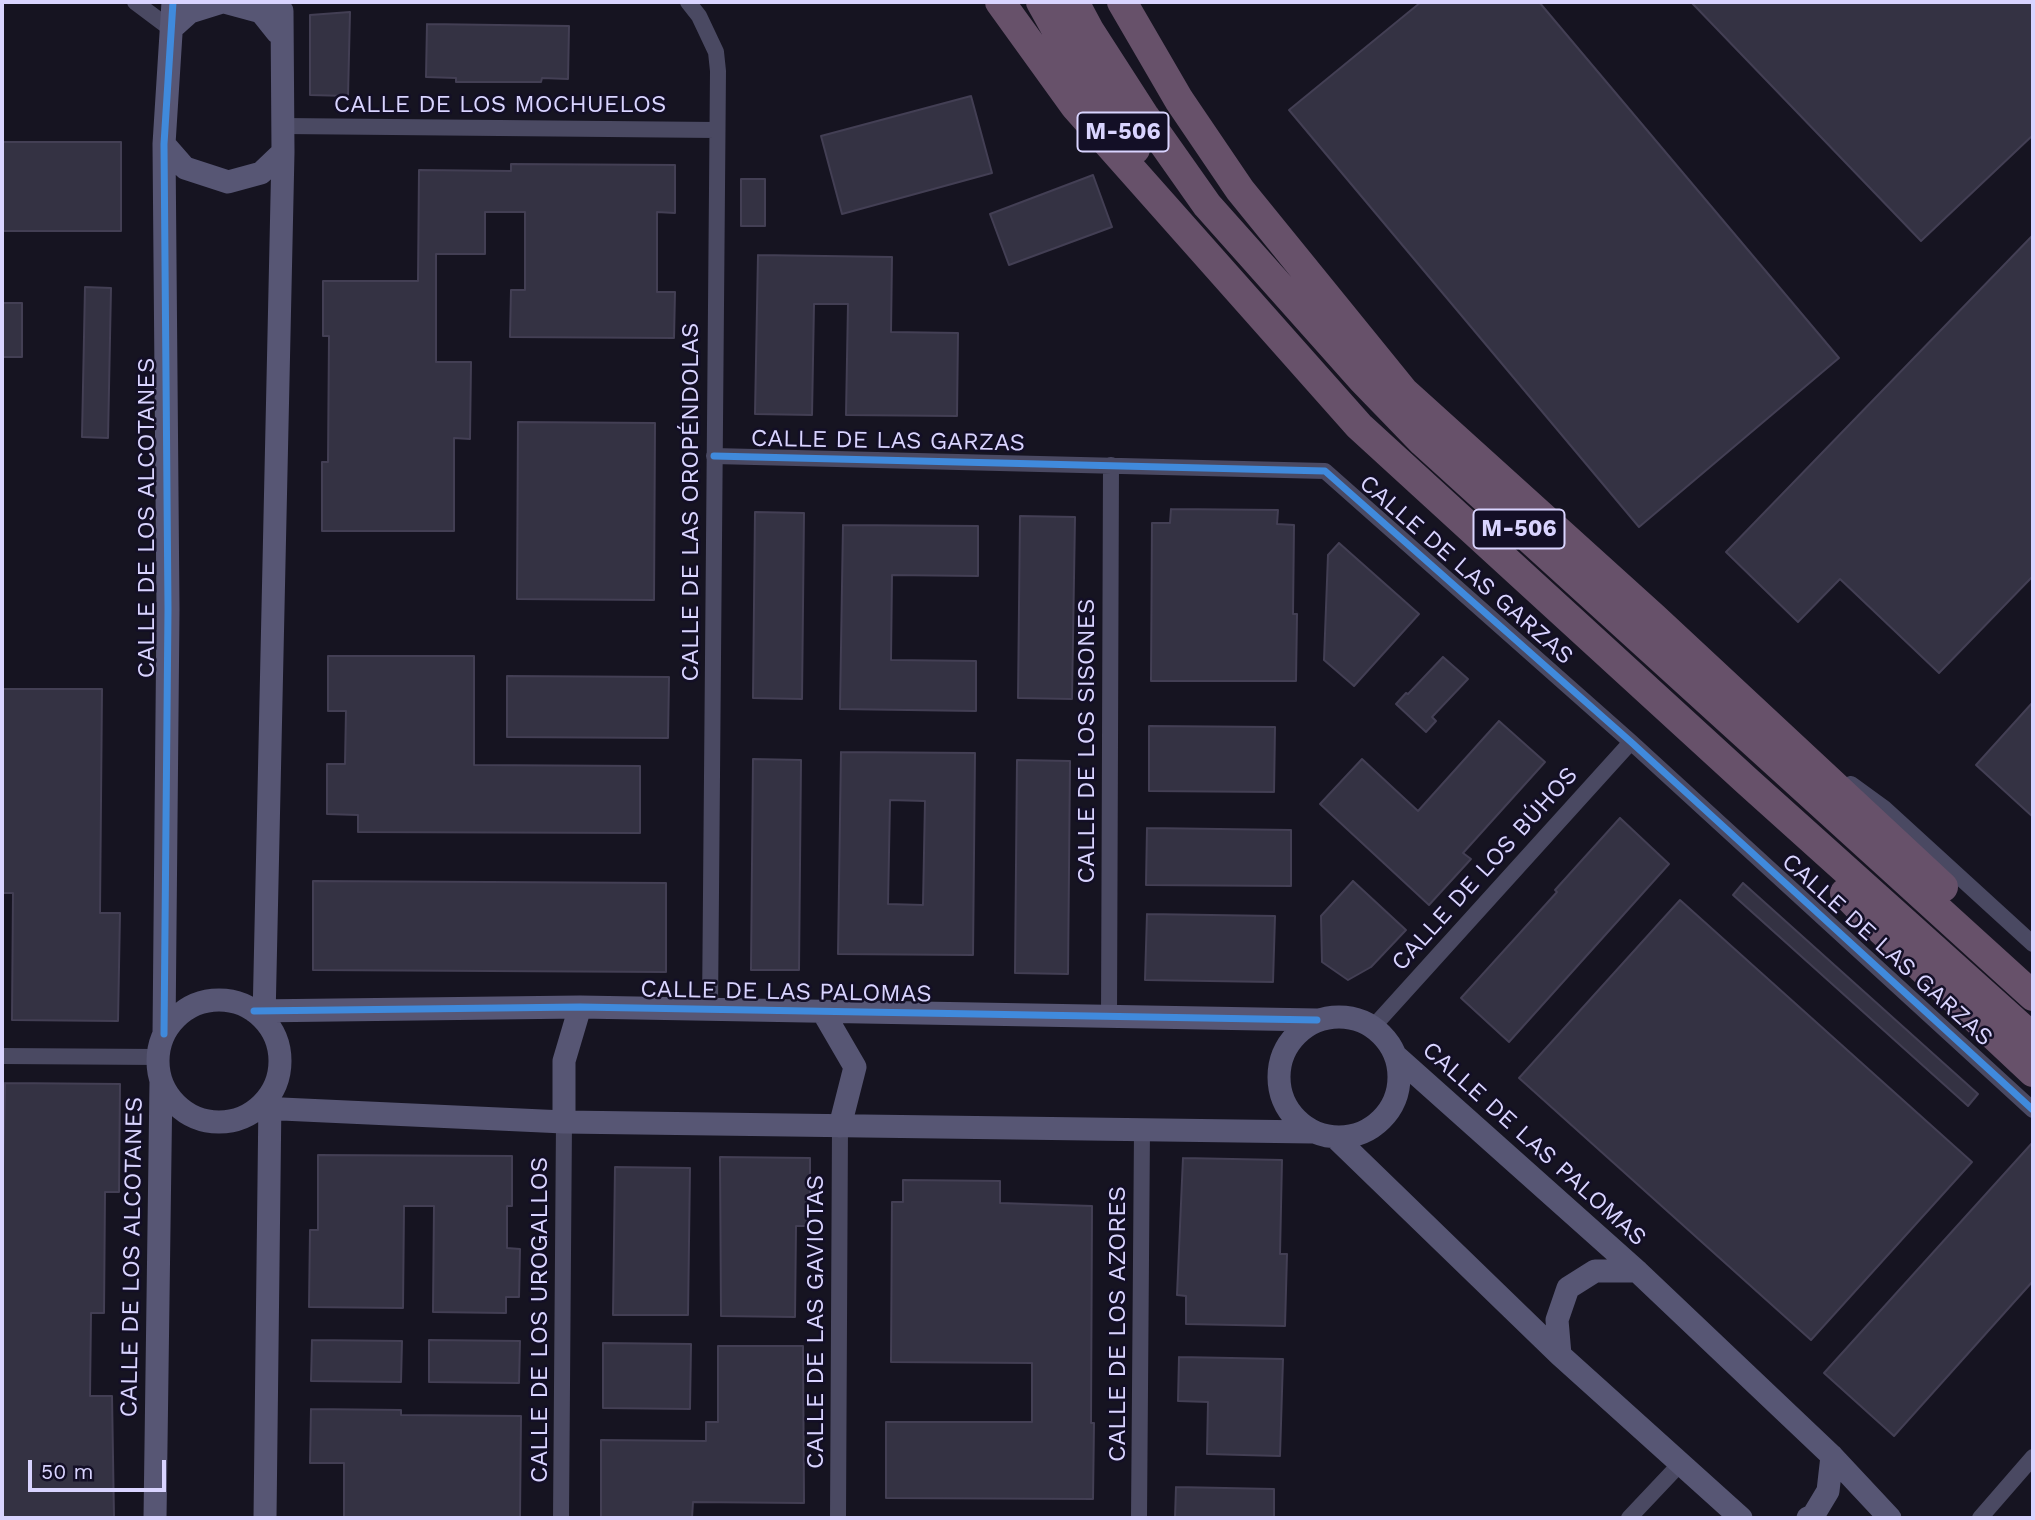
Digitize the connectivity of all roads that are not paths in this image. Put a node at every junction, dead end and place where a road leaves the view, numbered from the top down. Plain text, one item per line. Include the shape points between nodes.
1 (135, 2) edge
2 (173, 2) edge
3 (223, 2) edge
4 (688, 2) edge
5 (1000, 2) edge
6 (1041, 2) edge
7 (1074, 2) edge
8 (1122, 2) edge
9 (278, 5) edge
10 (171, 29) junction
11 (282, 37) junction
12 (283, 126) junction
13 (716, 130) junction
14 (164, 144) junction
15 (283, 152) junction
16 (1211, 258) junction
17 (714, 456) junction
18 (1111, 465) junction
19 (1654, 618) junction
20 (1631, 741) junction
21 (1748, 782) junction
22 (2033, 944) edge
23 (2033, 970) edge
24 (2033, 996) edge
25 (580, 1007) junction
26 (710, 1010) junction
27 (823, 1012) junction
28 (261, 1013) junction
29 (1109, 1017) junction
30 (1317, 1020) junction
31 (1373, 1027) junction
32 (164, 1034) junction
33 (2033, 1038) edge
34 (2, 1056) edge
35 (1396, 1056) junction
36 (158, 1057) junction
37 (2033, 1072) edge
38 (161, 1081) junction
39 (266, 1104) junction
40 (2033, 1110) edge
41 (564, 1122) junction
42 (840, 1126) junction
43 (1142, 1130) junction
44 (1313, 1132) junction
45 (1336, 1138) junction
46 (1637, 1271) junction
47 (1560, 1355) junction
48 (1832, 1456) junction
49 (2033, 1457) edge
50 (1680, 1464) junction
51 (155, 1518) edge
52 (265, 1518) edge
53 (561, 1518) edge
54 (838, 1518) edge
55 (1139, 1518) edge
56 (1629, 1518) edge
57 (1741, 1518) edge
58 (1808, 1518) edge
59 (1890, 1518) edge
60 (1980, 1518) edge

1 - 10 street
2 - 10 street, CALLE DE LOS ALCOTANES
3 - 10 street via 190,12
3 - 11 street via 261,12
4 - 13 street, CALLE DE LAS OROPÉNDOLAS via 716,52
5 - 16 highway via 1075,106
6 - 16 highway, M-506 via 1111,116
7 - 24 highway, M-506 via 1207,205 1362,379 1423,442
8 - 19 highway via 1240,190 1404,392
9 - 11 street
10 - 14 street, CALLE DE LOS ALCOTANES
11 - 12 street
12 - 13 street, CALLE DE LOS MOCHUELOS
12 - 15 street
13 - 17 street, CALLE DE LAS OROPÉNDOLAS
14 - 15 street via 186,168 228,182 261,173
14 - 32 street, CALLE DE LOS ALCOTANES via 168,609
15 - 28 street
16 - 21 highway, M-506 via 1359,426
17 - 18 street, CALLE DE LAS GARZAS
17 - 26 street, CALLE DE LAS OROPÉNDOLAS
18 - 20 street, CALLE DE LAS GARZAS via 1325,471
18 - 29 street, CALLE DE LOS SISONES
19 - 22 street via 1829,768 1884,808
19 - 23 highway
20 - 31 street, CALLE DE LOS BÚHOS
20 - 40 street, CALLE DE LAS GARZAS
21 - 33 highway, M-506
21 - 37 highway via 1783,830 1875,924
25 - 26 street, CALLE DE LAS PALOMAS
25 - 28 street, CALLE DE LAS PALOMAS
25 - 41 street via 564,1061
26 - 27 street, CALLE DE LAS PALOMAS
27 - 29 street, CALLE DE LAS PALOMAS
27 - 42 street, CALLE DE LAS PALOMAS via 855,1067
28 - 32 street via 222,1000 198,1003 178,1016
28 - 39 street via 277,1040 281,1064
29 - 30 street, CALLE DE LAS PALOMAS
30 - 31 street via 1336,1016
30 - 44 street via 1286,1046 1278,1085 1284,1105
31 - 35 street
32 - 36 street
34 - 36 street
35 - 45 street via 1397,1095 1388,1113 1374,1127
35 - 46 street, CALLE DE LAS PALOMAS
36 - 38 street
38 - 39 street via 173,1102 192,1116 215,1122 239,1120
38 - 51 street, CALLE DE LOS ALCOTANES
39 - 41 street
39 - 52 street
41 - 42 street
41 - 53 street, CALLE DE LOS UROGALLOS
42 - 43 street
42 - 54 street, CALLE DE LAS GAVIOTAS
43 - 44 street
43 - 55 street, CALLE DE LOS AZORES
44 - 45 street
45 - 47 street
46 - 47 street, CALLE DE LAS PALOMAS via 1595,1271 1568,1288 1558,1320
46 - 48 street, CALLE DE LAS PALOMAS
47 - 50 street
48 - 58 street via 1828,1491
48 - 59 street, CALLE DE LAS PALOMAS
49 - 60 street
50 - 56 street
50 - 57 street

